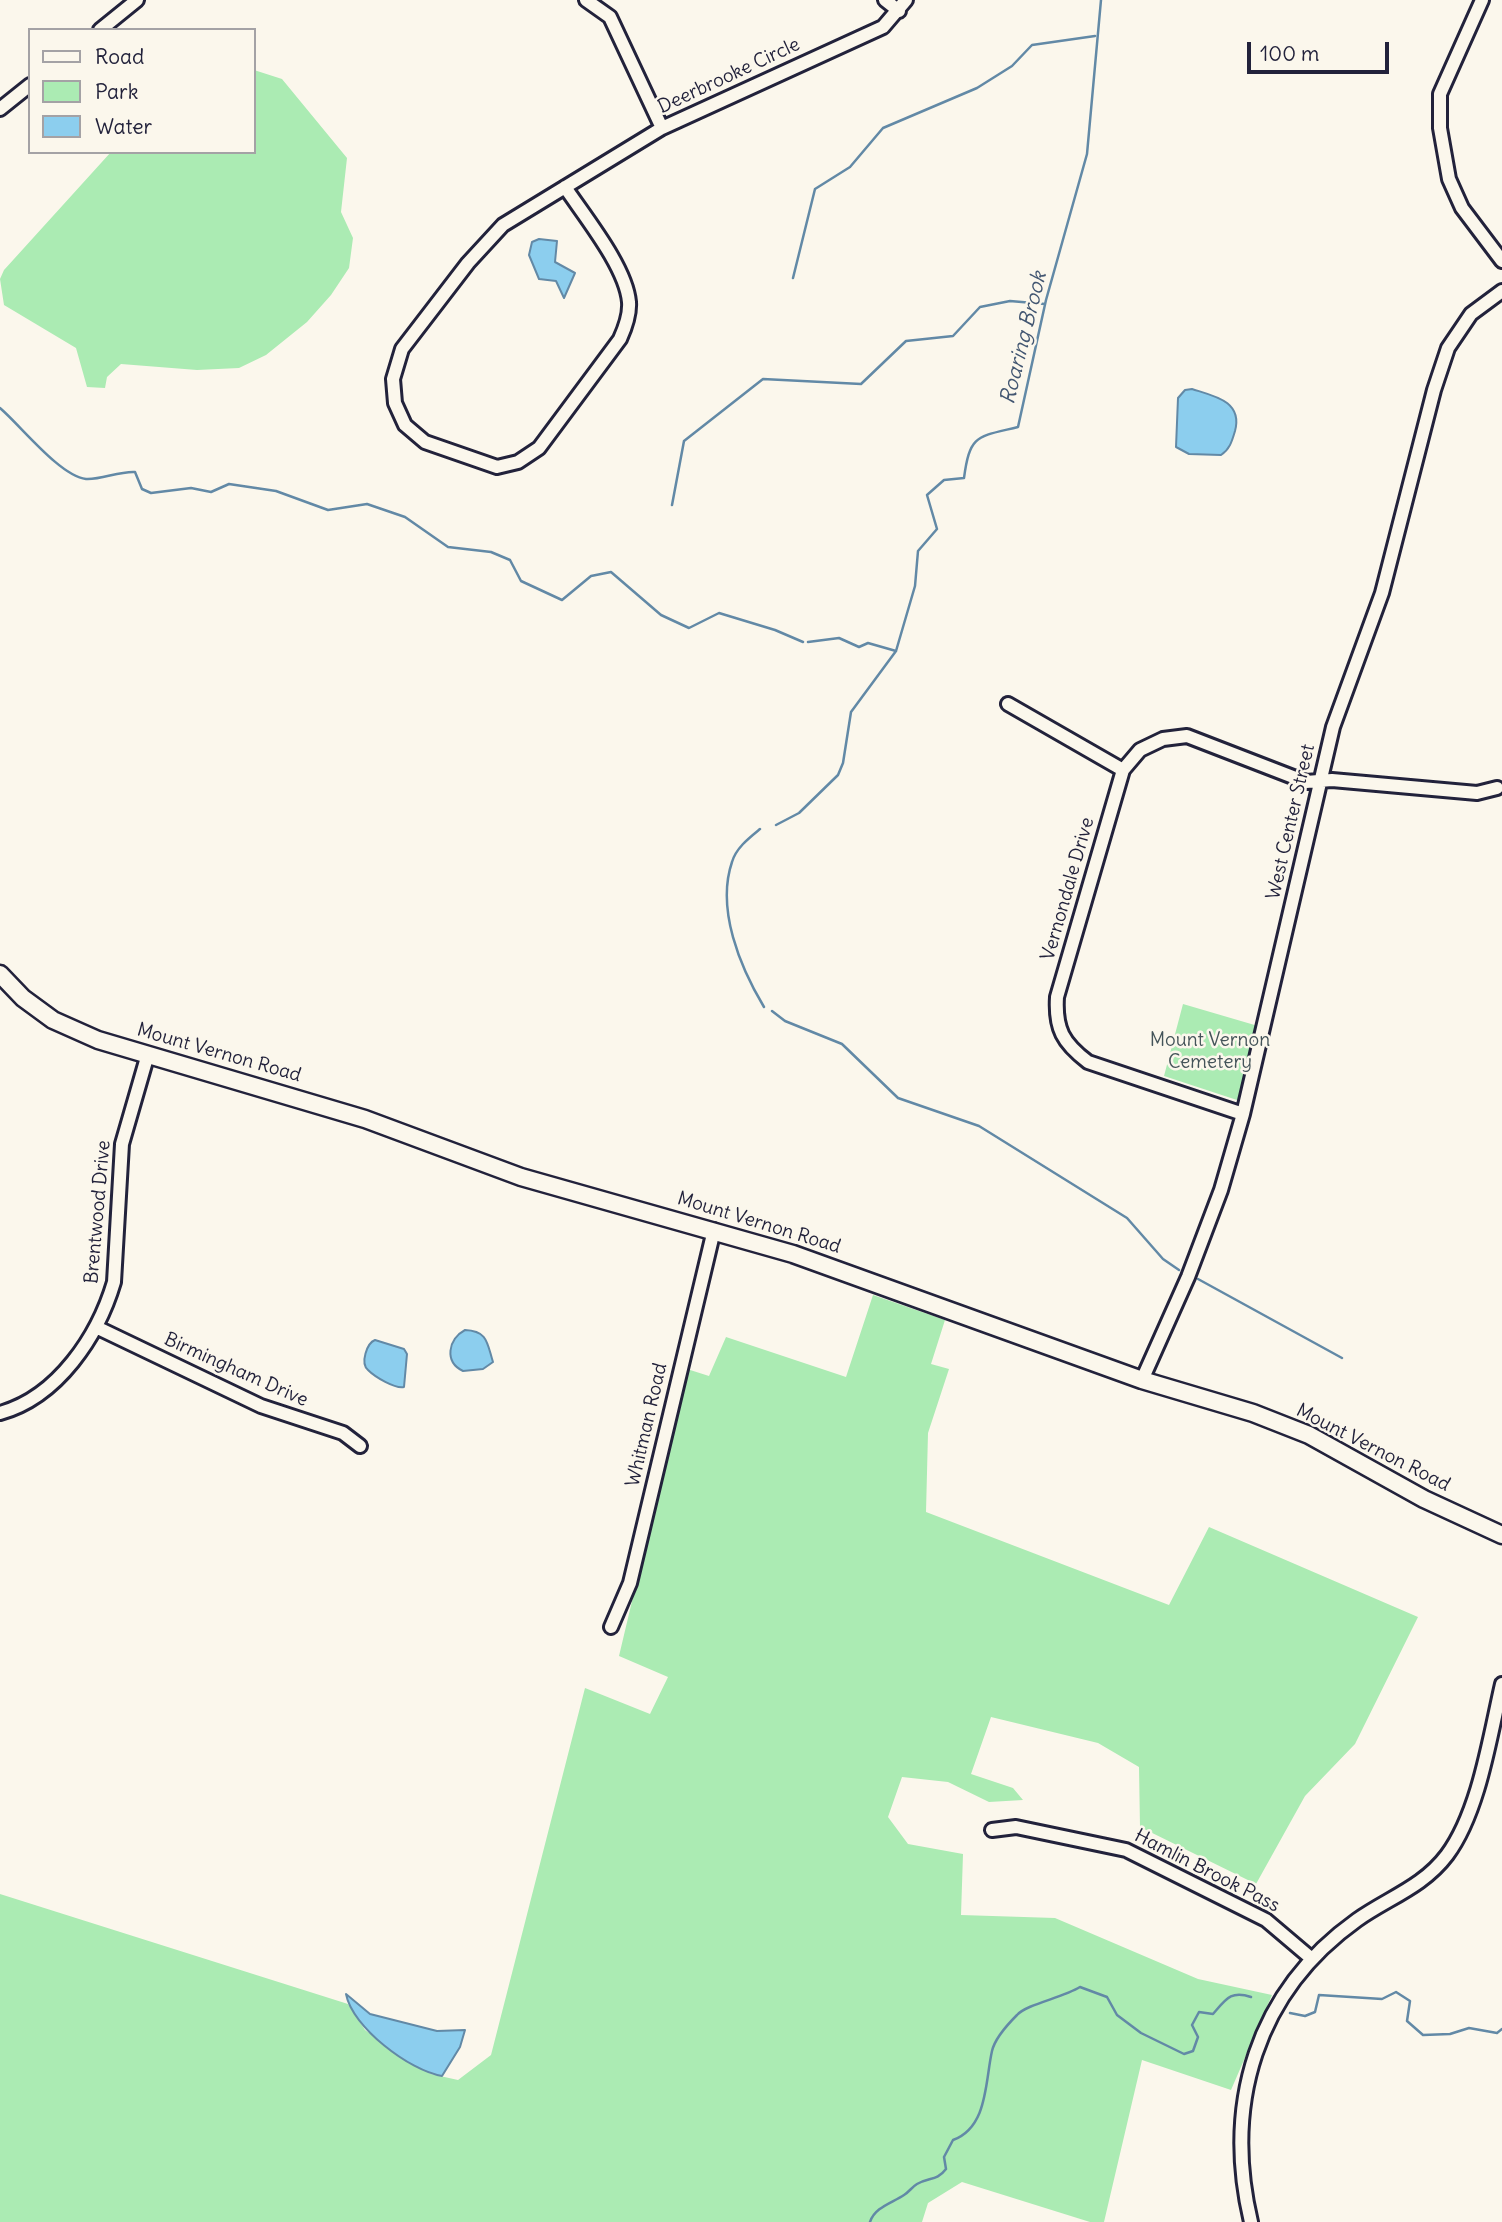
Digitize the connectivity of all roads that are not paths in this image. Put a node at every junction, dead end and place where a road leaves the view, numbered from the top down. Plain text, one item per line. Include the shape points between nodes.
1 (137, 0) edge
2 (586, 0) edge
3 (885, 0) edge
4 (1482, 0) edge
5 (902, 5) edge
6 (102, 28) edge
7 (28, 87) edge
8 (0, 109) edge
9 (662, 128) junction
10 (565, 187) junction
11 (1502, 261) edge
12 (1502, 290) edge
13 (1008, 704) dead end
14 (1124, 770) junction
15 (1320, 781) junction
16 (1497, 788) dead end
17 (0, 974) edge
18 (149, 1054) junction
19 (1243, 1114) junction
20 (714, 1230) junction
21 (96, 1327) junction
22 (1142, 1380) junction
23 (0, 1413) edge
24 (360, 1446) dead end
25 (1502, 1535) edge
26 (611, 1628) dead end
27 (1502, 1684) edge
28 (992, 1830) dead end
29 (1312, 1958) junction
30 (1251, 2222) edge

1 - 6 street
2 - 9 street via 610,17
3 - 5 street
4 - 11 street via 1440,94 1440,128 1449,180 1462,208
5 - 9 street, Deerbrooke Circle via 883,27
7 - 8 street
9 - 10 street, Deerbrooke Circle
10 - 10 street, Deerbrooke Circle via 619,271 629,302 620,339 540,448 517,462 497,467 425,442 405,425 395,402 393,379 402,349 503,225
12 - 15 street, West Center Street via 1471,314 1448,348 1382,593 1344,690
13 - 14 street
14 - 15 street, Vernondale Drive via 1140,750 1163,739 1187,736 1306,782
14 - 19 street, Vernondale Drive via 1057,997 1060,1031 1069,1048 1088,1062
15 - 16 street, Vernondale Drive via 1464,793
15 - 19 street, West Center Street
17 - 18 main road, Mount Vernon Road via 53,1020 98,1040
18 - 20 main road, Mount Vernon Road via 365,1119 521,1177
18 - 21 street, Brentwood Drive via 122,1144 114,1282
19 - 22 street, West Center Street via 1217,1202
20 - 22 main road, Mount Vernon Road via 832,1267
20 - 26 street, Whitman Road via 630,1583
21 - 23 street, Brentwood Drive via 59,1376 34,1397
21 - 24 street, Birmingham Drive via 261,1406 343,1433
22 - 25 main road, Mount Vernon Road via 1309,1435 1424,1499
27 - 29 street via 1469,1810 1448,1854 1415,1887 1358,1919
28 - 29 street, Hamlin Brook Pass via 1016,1828 1126,1850 1266,1920
29 - 30 street via 1266,2026 1245,2089 1239,2130

